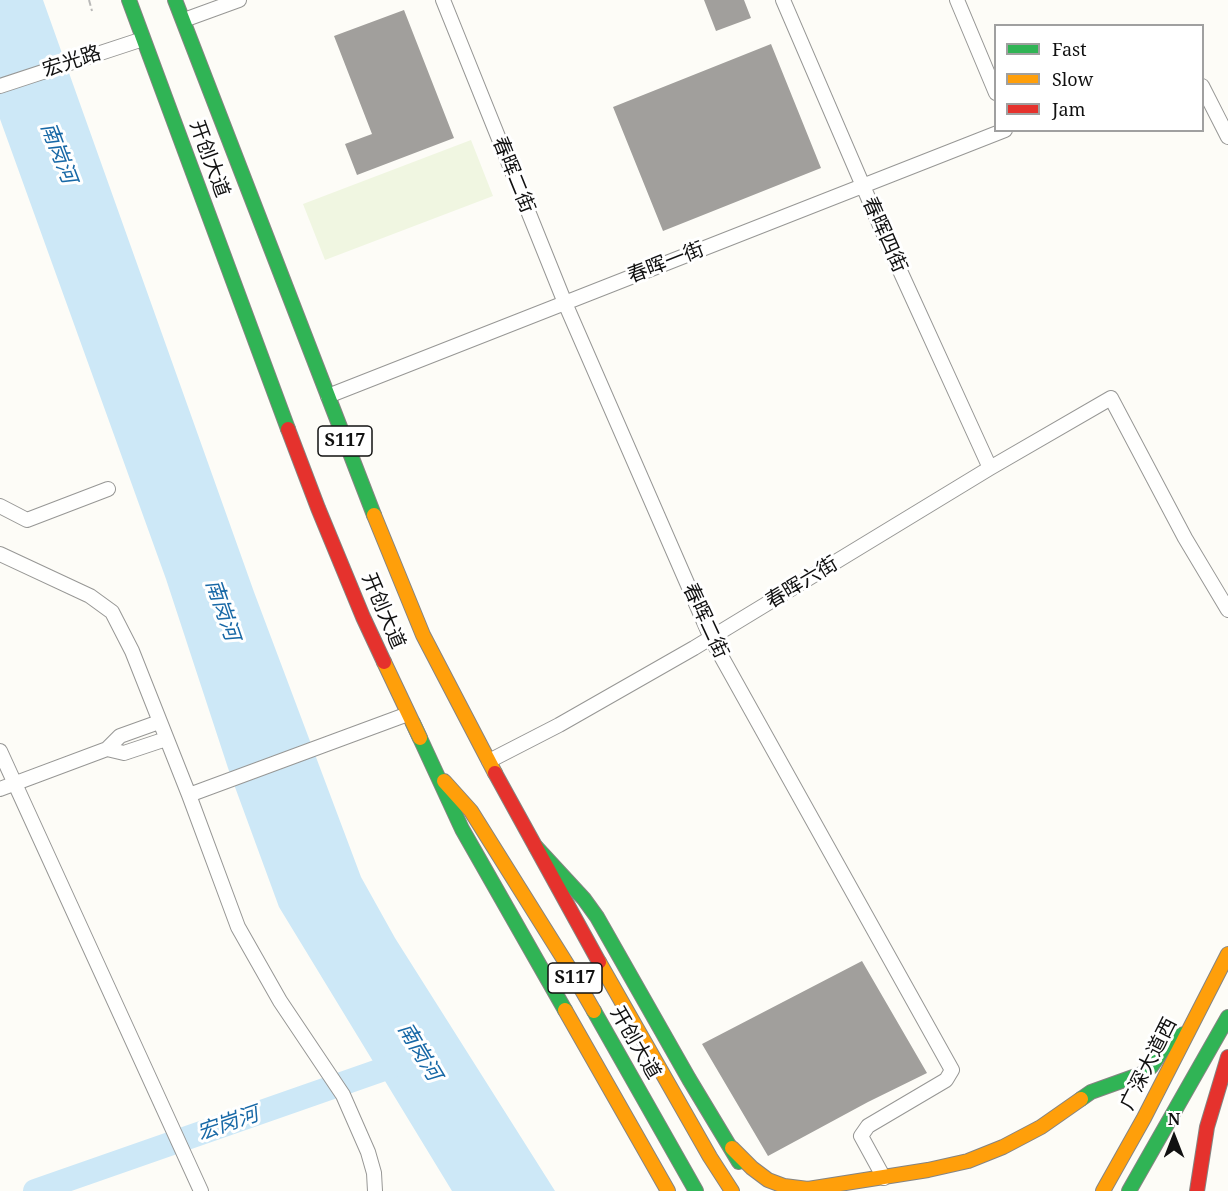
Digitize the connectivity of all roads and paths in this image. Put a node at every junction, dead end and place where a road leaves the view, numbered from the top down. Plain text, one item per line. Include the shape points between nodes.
1 (89, 0) edge
2 (119, 0) edge
3 (129, 0) edge
4 (177, 0) edge
5 (239, 0) edge
6 (444, 0) edge
7 (783, 0) edge
8 (957, 0) edge
9 (92, 11) dead end
10 (184, 20) junction
11 (143, 39) junction
12 (0, 86) edge
13 (994, 88) edge
14 (1204, 88) edge
15 (1000, 132) edge
16 (1228, 137) edge
17 (862, 186) junction
18 (565, 303) junction
19 (328, 396) junction
20 (990, 468) junction
21 (108, 489) dead end
22 (0, 506) edge
23 (0, 554) edge
24 (1228, 610) edge
25 (711, 638) junction
26 (410, 718) junction
27 (159, 722) junction
28 (166, 740) junction
29 (107, 749) junction
30 (0, 751) edge
31 (489, 761) junction
32 (14, 784) junction
33 (0, 789) edge
34 (189, 795) junction
35 (536, 848) junction
36 (1228, 954) edge
37 (1228, 1017) edge
38 (1187, 1033) junction
39 (1228, 1057) edge
40 (732, 1148) junction
41 (884, 1178) junction
42 (752, 1185) dead end
43 (201, 1191) edge
44 (375, 1191) edge
45 (668, 1191) edge
46 (696, 1191) edge
47 (732, 1191) edge
48 (1103, 1191) edge
49 (1129, 1191) edge
50 (1197, 1191) edge

1 - 9 path
2 - 11 main road
3 - 11 main road, 开创大道 / S117
4 - 10 main road, 开创大道 / S117
5 - 10 street
6 - 18 street, 春晖二街
7 - 17 street, 春晖四街
8 - 13 street
10 - 19 main road, 开创大道 / S117
11 - 12 street, 宏光路
11 - 26 main road, 开创大道 / S117 via 318,508
14 - 16 street
15 - 17 street, 春晖一街
17 - 18 street, 春晖一街
17 - 20 street, 春晖四街
18 - 19 street, 春晖一街
18 - 25 street, 春晖二街
19 - 31 main road, 开创大道 / S117 via 423,635
20 - 24 street, 春晖六街 via 1111,398
20 - 25 street, 春晖六街
21 - 22 street via 27,520
23 - 27 street via 90,596 112,612 132,651
25 - 31 street, 春晖六街
25 - 41 street, 春晖二街 via 952,1070 946,1080 868,1126 861,1136
26 - 34 street
26 - 45 main road via 462,829
26 - 46 main road, 开创大道 / S117 via 439,775 471,811 568,966
27 - 28 street
27 - 29 street via 120,736
28 - 29 street via 124,753
28 - 34 street
29 - 32 street
30 - 32 street
31 - 35 main road, 开创大道 / S117
32 - 33 street
32 - 43 street
34 - 44 street via 238,927 280,1001 343,1095 368,1152
35 - 40 main road via 597,917
35 - 47 main road, 开创大道 / S117
36 - 38 main road, 广深大道西
37 - 49 main road
38 - 41 main road via 1168,1042 1144,1073 1091,1092 1041,1127 1003,1147 968,1161
38 - 48 main road, 广深大道西
39 - 50 main road via 1207,1127
40 - 41 main road via 768,1180 784,1186 808,1189
40 - 42 main road

